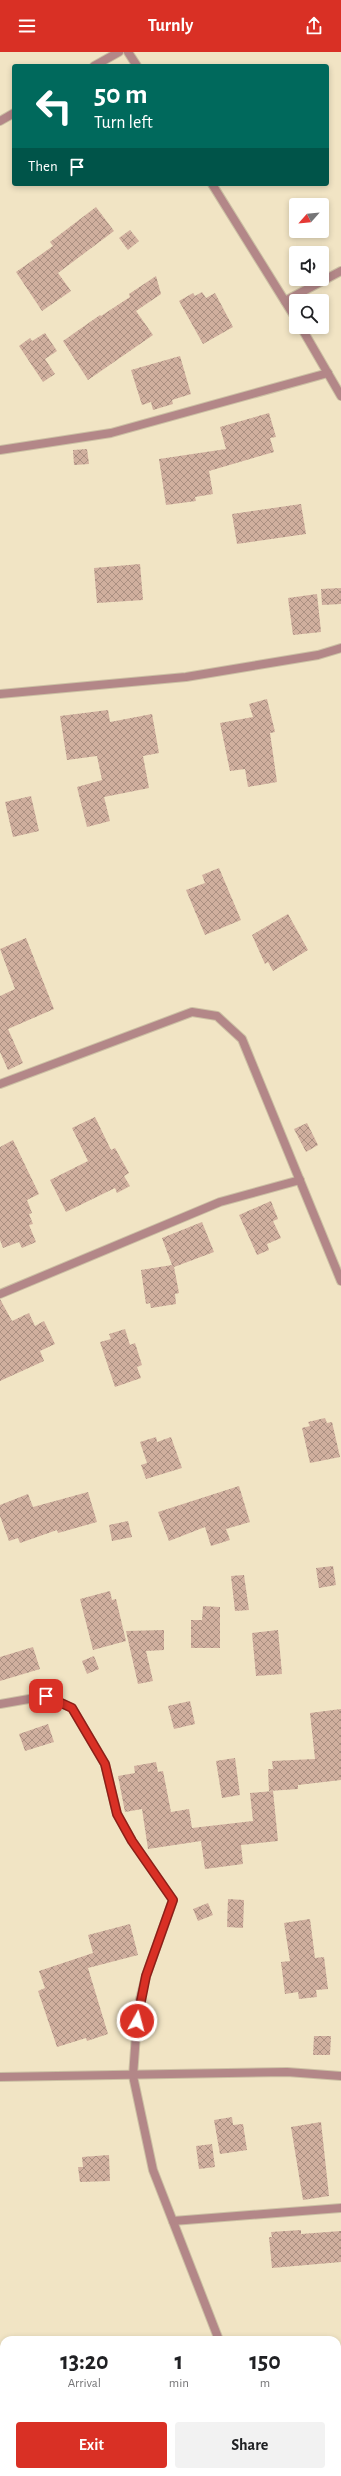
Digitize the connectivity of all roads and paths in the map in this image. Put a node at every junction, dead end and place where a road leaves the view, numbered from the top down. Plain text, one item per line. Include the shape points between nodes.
1 (119, 52) edge
2 (128, 52) edge
3 (98, 64) edge
4 (136, 64) edge
5 (12, 114) edge
6 (0, 121) edge
7 (213, 186) edge
8 (341, 271) edge
9 (285, 300) junction
10 (289, 307) edge
11 (305, 334) edge
12 (328, 372) junction
13 (341, 396) edge
14 (0, 450) edge
15 (341, 648) edge
16 (0, 694) edge
17 (0, 1084) edge
18 (300, 1180) junction
19 (341, 1281) edge
20 (0, 1294) edge
21 (0, 1704) edge
22 (133, 2076) junction
23 (341, 2076) edge
24 (0, 2077) edge
25 (341, 2208) edge
26 (173, 2221) junction
27 (217, 2336) edge

1 - 3 street
2 - 4 street
5 - 6 street
7 - 9 street
8 - 9 street
9 - 10 street
11 - 12 street
12 - 13 street
12 - 14 street via 111,433
15 - 16 street via 318,655 186,677
17 - 18 street via 192,1012 217,1016 242,1039
18 - 19 street
18 - 20 street via 220,1202
21 - 22 street via 46,1696 72,1708 105,1764 117,1814 132,1841 173,1900 141,1994
22 - 23 street via 287,2072
22 - 24 street
22 - 26 street via 153,2170
25 - 26 street
26 - 27 street

